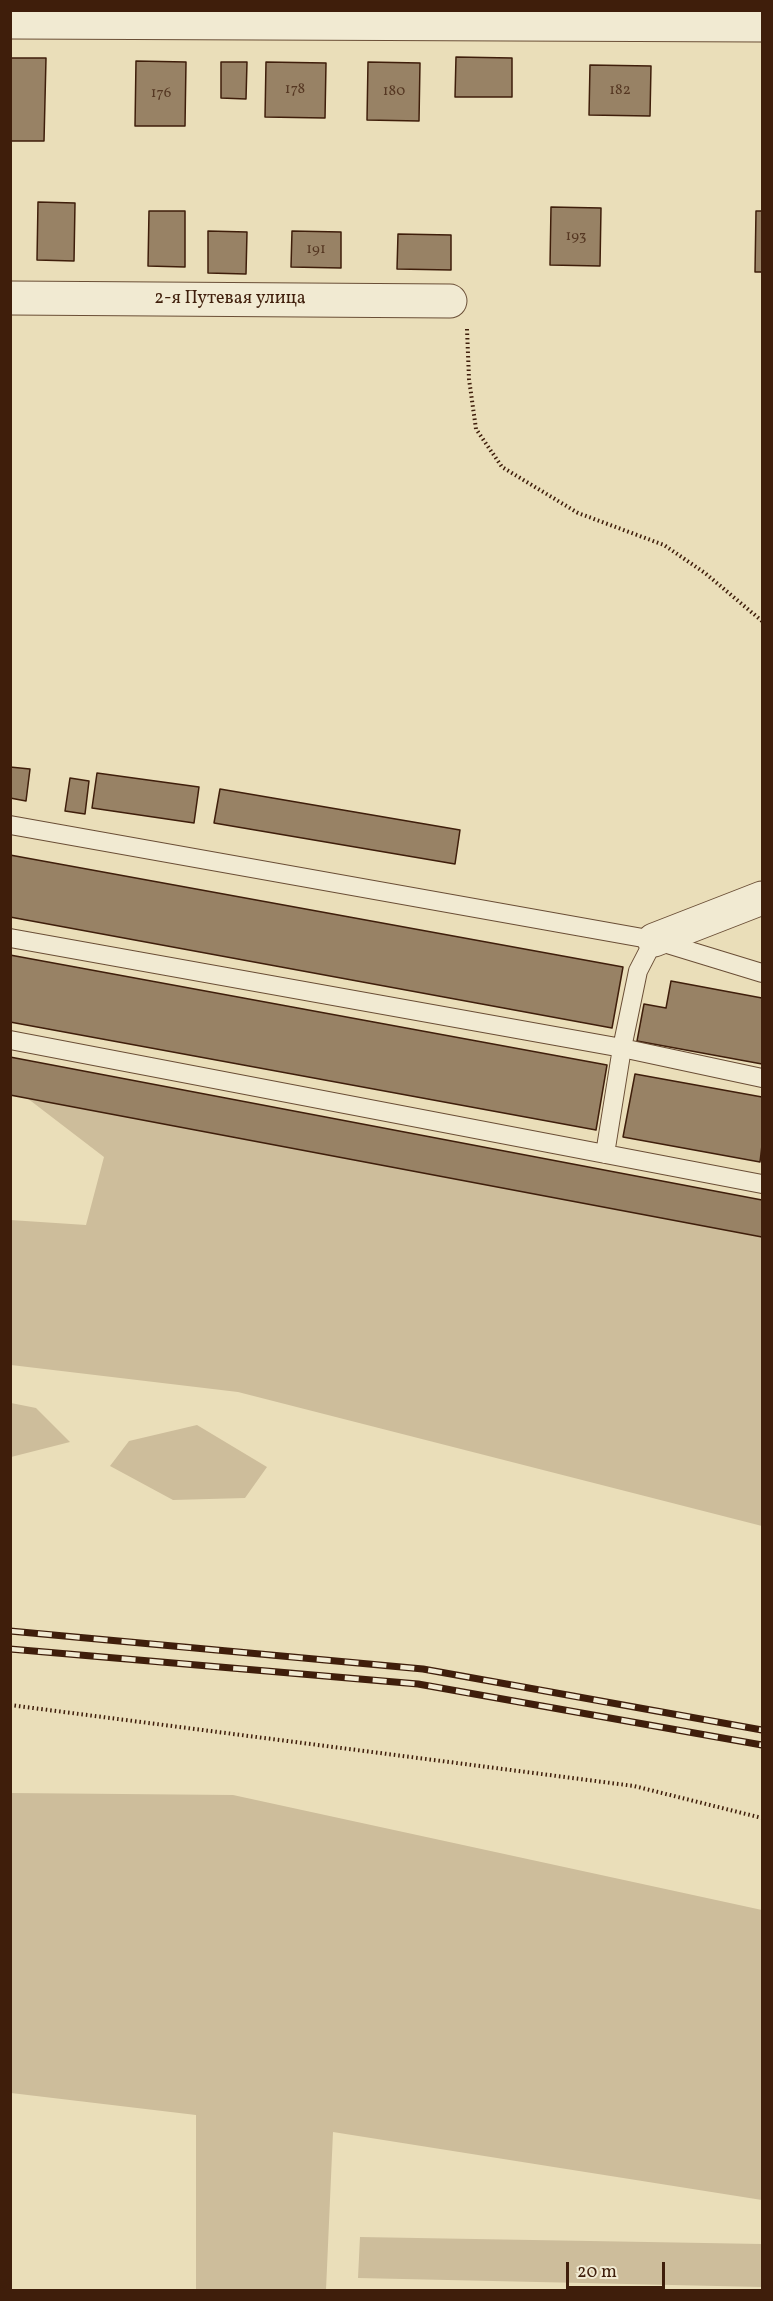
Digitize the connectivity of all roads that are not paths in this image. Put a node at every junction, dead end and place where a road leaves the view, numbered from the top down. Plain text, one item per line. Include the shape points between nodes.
1 (528, 17) edge
2 (10, 22) edge
3 (762, 25) edge
4 (10, 298) edge
5 (450, 301) road end
6 (10, 825) edge
7 (762, 898) edge
8 (10, 938) edge
9 (654, 940) junction
10 (762, 973) edge
11 (10, 1040) edge
12 (622, 1048) junction
13 (762, 1078) edge
14 (605, 1154) junction
15 (762, 1184) edge

1 - 2 street
1 - 3 street
4 - 5 street, 2-я Путевая улица
6 - 9 lane
7 - 9 street
8 - 12 lane
9 - 10 lane
9 - 12 lane via 638,971
11 - 14 lane
12 - 13 lane
12 - 14 lane
14 - 15 lane

